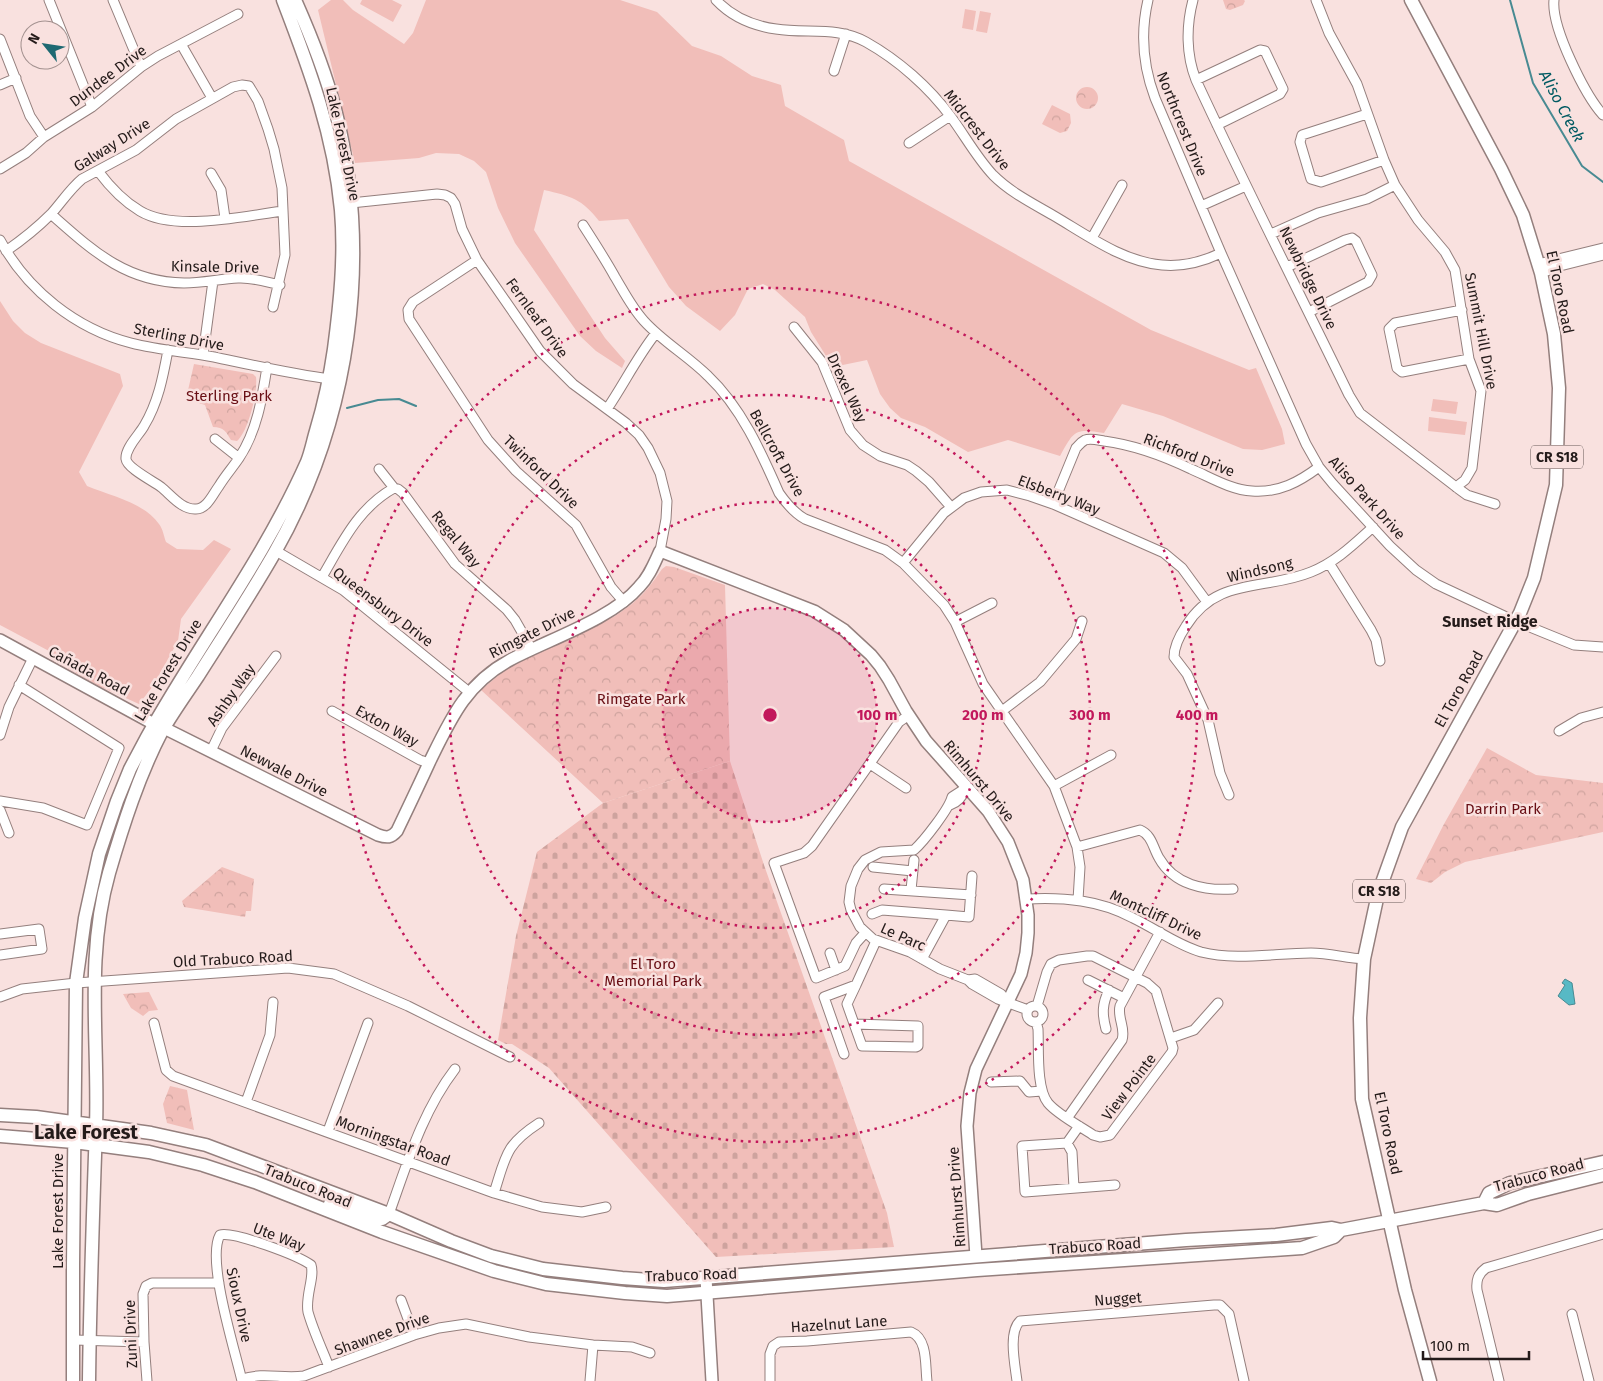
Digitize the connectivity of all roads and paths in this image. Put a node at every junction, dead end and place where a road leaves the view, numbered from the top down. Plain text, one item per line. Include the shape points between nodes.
1 (49, 0) edge
2 (114, 0) edge
3 (283, 0) edge
4 (295, 0) edge
5 (716, 0) edge
6 (1148, 0) edge
7 (1193, 0) edge
8 (1316, 0) edge
9 (1411, 0) edge
10 (1554, 0) edge
11 (238, 14) dead end
12 (846, 34) junction
13 (0, 39) edge
14 (181, 44) junction
15 (141, 67) junction
16 (834, 71) dead end
17 (16, 78) junction
18 (1196, 80) junction
19 (0, 86) edge
20 (212, 98) junction
21 (92, 107) junction
22 (1367, 114) junction
23 (1603, 115) edge
24 (950, 116) junction
25 (1217, 125) junction
26 (44, 137) junction
27 (909, 143) dead end
28 (1384, 160) junction
29 (0, 169) edge
30 (98, 172) junction
31 (211, 173) dead end
32 (1122, 185) dead end
33 (1395, 185) junction
34 (1246, 186) junction
35 (351, 203) junction
36 (1201, 206) junction
37 (283, 211) junction
38 (51, 214) junction
39 (225, 218) junction
40 (583, 225) dead end
41 (1271, 234) junction
42 (1092, 238) junction
43 (0, 240) edge
44 (1603, 248) edge
45 (6, 251) junction
46 (1221, 253) junction
47 (1603, 255) edge
48 (476, 260) junction
49 (1287, 267) junction
50 (1540, 268) junction
51 (213, 282) junction
52 (280, 285) junction
53 (273, 307) dead end
54 (1462, 310) junction
55 (1308, 312) junction
56 (794, 327) dead end
57 (656, 333) junction
58 (346, 348) junction
59 (168, 350) junction
60 (203, 355) junction
61 (1469, 359) junction
62 (267, 367) junction
63 (330, 379) junction
64 (607, 409) junction
65 (326, 434) junction
66 (215, 439) dead end
67 (239, 458) junction
68 (1319, 467) junction
69 (379, 469) dead end
70 (1456, 487) junction
71 (394, 488) junction
72 (1053, 504) junction
73 (1495, 504) dead end
74 (951, 507) junction
75 (275, 527) junction
76 (1373, 527) junction
77 (276, 551) junction
78 (660, 551) junction
79 (902, 563) junction
80 (1329, 563) junction
81 (250, 570) junction
82 (322, 577) junction
83 (624, 602) junction
84 (1207, 602) junction
85 (992, 603) dead end
86 (1082, 621) dead end
87 (1515, 621) junction
88 (955, 622) junction
89 (0, 640) edge
90 (1603, 647) edge
91 (531, 648) junction
92 (276, 656) dead end
93 (33, 658) junction
94 (1380, 661) dead end
95 (19, 685) junction
96 (469, 692) junction
97 (332, 711) dead end
98 (1002, 711) junction
99 (1603, 712) edge
100 (909, 715) junction
101 (159, 726) junction
102 (1559, 731) dead end
103 (0, 735) edge
104 (211, 751) junction
105 (1112, 755) dead end
106 (429, 764) junction
107 (870, 764) junction
108 (1054, 786) junction
109 (906, 788) dead end
110 (966, 788) junction
111 (1229, 795) dead end
112 (0, 801) edge
113 (0, 810) edge
114 (9, 833) dead end
115 (392, 837) joint
116 (1077, 846) junction
117 (914, 860) dead end
118 (872, 867) dead end
119 (913, 871) junction
120 (972, 876) dead end
121 (884, 889) dead end
122 (1233, 889) dead end
123 (911, 890) junction
124 (971, 895) junction
125 (1026, 899) junction
126 (1078, 900) junction
127 (872, 914) dead end
128 (946, 915) junction
129 (1160, 932) junction
130 (865, 933) junction
131 (0, 934) edge
132 (876, 941) junction
133 (830, 952) dead end
134 (0, 955) edge
135 (1364, 958) junction
136 (922, 959) junction
137 (836, 970) junction
138 (1134, 977) junction
139 (1088, 980) dead end
140 (94, 982) junction
141 (76, 983) junction
142 (856, 985) junction
143 (1109, 990) junction
144 (0, 996) edge
145 (1124, 998) junction
146 (274, 1002) dead end
147 (1008, 1002) junction
148 (1218, 1002) dead end
149 (1037, 1006) junction
150 (1028, 1010) junction
151 (1036, 1022) junction
152 (154, 1023) dead end
153 (368, 1023) dead end
154 (854, 1024) junction
155 (1106, 1029) dead end
156 (1171, 1038) junction
157 (844, 1054) dead end
158 (510, 1057) dead end
159 (455, 1069) dead end
160 (991, 1082) dead end
161 (1042, 1091) junction
162 (246, 1102) junction
163 (0, 1115) edge
164 (1068, 1117) junction
165 (74, 1123) junction
166 (538, 1123) dead end
167 (96, 1126) junction
168 (1079, 1126) junction
169 (328, 1132) junction
170 (0, 1136) edge
171 (74, 1142) junction
172 (1067, 1144) junction
173 (95, 1145) junction
174 (408, 1162) junction
175 (1603, 1162) edge
176 (1603, 1175) edge
177 (1116, 1185) dead end
178 (1074, 1188) junction
179 (494, 1193) junction
180 (1484, 1203) junction
181 (606, 1207) dead end
182 (320, 1208) junction
183 (389, 1214) junction
184 (1389, 1221) junction
185 (1341, 1230) junction
186 (1603, 1234) edge
187 (220, 1235) joint
188 (1186, 1240) junction
189 (976, 1256) junction
190 (1114, 1261) junction
191 (847, 1266) junction
192 (1021, 1267) junction
193 (915, 1276) junction
194 (706, 1278) junction
195 (219, 1283) junction
196 (795, 1286) junction
197 (707, 1293) junction
198 (401, 1300) dead end
199 (1572, 1314) dead end
200 (414, 1335) junction
201 (74, 1340) junction
202 (89, 1341) junction
203 (144, 1342) junction
204 (593, 1345) junction
205 (650, 1353) dead end
206 (329, 1367) junction
207 (242, 1380) edge
208 (73, 1381) edge
209 (89, 1381) edge
210 (147, 1381) edge
211 (590, 1381) edge
212 (712, 1381) edge
213 (770, 1381) edge
214 (927, 1381) edge
215 (1017, 1381) edge
216 (1244, 1381) edge
217 (1430, 1381) edge
218 (1499, 1381) edge
219 (1589, 1381) edge

1 - 21 street
2 - 15 street
3 - 63 main road, Lake Forest Drive via 325,120 341,211 340,304
4 - 35 main road, Lake Forest Drive via 315,46 336,113
5 - 12 street, Midcrest Drive via 730,12 759,25
6 - 36 street, Northcrest Drive via 1143,33 1149,82
7 - 18 street, Newbridge Drive via 1188,43
8 - 22 street, Summit Hill Drive via 1329,33 1357,84
9 - 50 main road, El Toro Road / CR S18 via 1523,215
10 - 23 street via 1560,36 1589,97
11 - 14 street, Dundee Drive
12 - 16 street
12 - 24 street, Midcrest Drive via 877,49 907,72 934,96
13 - 17 street
14 - 15 street, Dundee Drive
14 - 20 street
15 - 21 street, Dundee Drive
17 - 19 street
17 - 26 street via 30,116
18 - 25 street, Newbridge Drive
18 - 25 street via 1260,50 1265,51 1283,89 1280,94
20 - 30 street, Galway Drive
20 - 37 street, Galway Drive via 233,87 249,86 258,101 274,149
21 - 26 street, Dundee Drive
22 - 28 street, Summit Hill Drive
22 - 28 street via 1302,136 1300,142 1311,180 1321,182
24 - 27 street
24 - 42 street, Midcrest Drive via 981,160 1003,184
25 - 34 street, Newbridge Drive
26 - 29 street, Dundee Drive
28 - 33 street, Summit Hill Drive
30 - 38 street, Galway Drive via 76,184
30 - 39 street via 125,202 163,220 186,222
31 - 39 street via 221,190
32 - 42 street
33 - 41 street via 1367,199 1318,213
33 - 54 street, Summit Hill Drive via 1455,270
34 - 36 street
34 - 41 street, Newbridge Drive
35 - 48 street, Fernleaf Drive via 445,195 455,204
35 - 58 main road, Lake Forest Drive via 353,250
36 - 46 street, Northcrest Drive
37 - 39 street
37 - 52 street via 285,255
38 - 45 street, Galway Drive
38 - 51 street, Kinsale Drive via 110,263 131,272 182,283
40 - 57 street, Bellcroft Drive via 635,310
41 - 49 street, Newbridge Drive
42 - 46 street, Midcrest Drive via 1130,257 1163,266 1202,262
43 - 45 street, Sterling Drive
44 - 50 street
45 - 59 street, Sterling Drive via 27,279 56,307 93,328 130,343
46 - 68 street, Aliso Park Drive
47 - 50 street
48 - 64 street, Fernleaf Drive via 546,358 573,384
48 - 83 street, Twinford Drive via 413,302 408,310 409,319 488,440 516,471 576,525
49 - 55 street, Newbridge Drive
49 - 55 street via 1352,238 1372,275 1368,282
50 - 87 main road, El Toro Road / CR S18 via 1554,334 1559,388 1556,485 1534,578
51 - 52 street, Kinsale Drive via 239,278
51 - 60 street
52 - 53 street
54 - 61 street, Summit Hill Drive
54 - 61 street via 1395,323 1389,329 1397,368 1402,372
55 - 70 street, Newbridge Drive via 1360,413
56 - 74 street, Drexel Way via 822,362 850,430 863,445 916,471
57 - 64 street
57 - 79 street, Bellcroft Drive via 693,361 727,396 786,503 805,519 885,550
58 - 63 street
58 - 65 main road, Lake Forest Drive
59 - 60 street, Sterling Drive
59 - 67 street via 152,411 126,462 181,504 198,509 210,500
60 - 62 street, Sterling Drive
61 - 70 street, Summit Hill Drive via 1481,391 1477,437 1472,468
62 - 63 street, Sterling Drive
62 - 67 street via 255,425
63 - 65 street via 332,393
63 - 75 main road, Lake Forest Drive via 308,459
64 - 78 street, Fernleaf Drive via 639,435 656,462 667,501
65 - 77 main road, Lake Forest Drive via 305,492
66 - 67 street
68 - 72 street, Richford Drive via 1290,486 1273,491 1251,491 1230,486 1164,457 1114,442 1089,439 1076,448
68 - 76 street, Aliso Park Drive
69 - 71 street, Regal Way
70 - 73 street, Newbridge Drive via 1470,497
71 - 82 street via 365,510 354,523
71 - 91 street, Regal Way via 403,493 455,564 516,620
72 - 74 street, Elsberry Way via 1007,490 972,494
72 - 84 street, Elsberry Way via 1172,558
74 - 79 street, Elsberry Way
75 - 77 main road
75 - 81 main road, Lake Forest Drive
76 - 80 street, Windsong
76 - 87 street, Aliso Park Drive via 1424,576
77 - 81 main road
77 - 82 street, Queensbury Drive
77 - 101 main road, Lake Forest Drive
78 - 83 street, Rimgate Drive via 639,588
78 - 100 street, Rimhurst Drive via 792,602 832,621 871,655 890,680
79 - 88 street, Bellcroft Drive via 944,605
80 - 84 street, Windsong via 1291,579 1233,589
80 - 94 street via 1372,630
81 - 101 main road, Lake Forest Drive
82 - 96 street, Queensbury Drive via 365,607
83 - 91 street, Rimgate Drive
84 - 111 street, Windsong via 1183,630 1174,649 1174,657 1187,674 1208,720
85 - 88 street
86 - 98 street via 1076,639 1045,677
87 - 90 street, Aliso Park Drive via 1574,645
87 - 135 main road, El Toro Road / CR S18 via 1402,827 1378,894
88 - 98 street, Bellcroft Drive via 983,684
89 - 93 street, Cañada Road
91 - 96 street, Rimgate Drive via 485,675
92 - 104 street, Ashby Way via 222,728
93 - 95 street
93 - 101 street, Cañada Road
95 - 103 street
95 - 112 street via 119,748 87,824 43,808
96 - 106 street, Rimgate Drive
97 - 106 street, Exton Way
98 - 108 street, Bellcroft Drive
99 - 102 street via 1581,718
100 - 107 street via 900,722
100 - 110 street, Rimhurst Drive via 926,741
101 - 104 street, Newvale Drive
101 - 140 main road, Lake Forest Drive via 108,876 98,929
101 - 141 main road, Lake Forest Drive via 130,769 99,854 85,918
104 - 115 street, Newvale Drive via 378,835
105 - 108 street
106 - 115 street, Rimgate Drive
107 - 109 street
107 - 137 street via 812,846 774,863 816,978
108 - 116 street, Bellcroft Drive
110 - 125 street, Rimhurst Drive via 988,811 1008,842 1023,880
110 - 130 street, Le Parc via 963,796 950,805 914,850 881,852 865,860 858,868 849,902 854,918
113 - 114 street
116 - 122 street via 1140,830 1148,836 1162,863 1183,881 1206,889
116 - 126 street, Bellcroft Drive via 1080,868
117 - 119 street
118 - 119 street
119 - 123 street
120 - 124 street
121 - 123 street
123 - 124 street
124 - 128 street via 969,917
125 - 126 street, Montcliff Drive
125 - 147 street, Rimhurst Drive via 1026,953
126 - 129 street, Montcliff Drive via 1124,913
127 - 128 street via 882,910
128 - 136 street
129 - 135 street, Montcliff Drive via 1183,945 1219,955 1314,953
129 - 138 street
130 - 132 street, Le Parc
130 - 137 street via 856,943 845,966
131 - 134 street via 39,929 42,949
132 - 136 street, Le Parc
132 - 142 street
133 - 137 street
135 - 184 main road, El Toro Road / CR S18 via 1360,1018 1362,1099
136 - 147 street, Le Parc
138 - 145 street
138 - 149 street via 1094,956 1059,960 1048,968
138 - 156 street via 1156,991
139 - 143 street
140 - 141 street, Old Trabuco Road
140 - 158 street, Old Trabuco Road via 288,968 334,974 408,1006
140 - 167 main road, Lake Forest Drive
141 - 144 street, Old Trabuco Road via 22,989
141 - 165 main road, Lake Forest Drive
142 - 154 street via 847,1004
142 - 157 street via 824,997
143 - 145 street
143 - 155 street via 1102,1015
145 - 164 street via 1118,1010 1122,1040
146 - 162 street via 270,1035
147 - 150 street, Le Parc
147 - 189 street, Rimhurst Drive via 976,1069 970,1093 967,1126
148 - 156 street via 1194,1030
149 - 150 street
149 - 151 street via 1042,1009 1043,1016
150 - 151 street via 1028,1018
151 - 161 street
152 - 162 street, Morningstar Road via 166,1070 173,1076
153 - 169 street
154 - 154 street via 918,1026 918,1046 862,1046
156 - 168 street, View Pointe via 1172,1052 1110,1135 1093,1135
159 - 174 street via 428,1110
160 - 161 street via 1020,1081 1029,1092
161 - 164 street via 1048,1102
162 - 169 street, Morningstar Road
163 - 165 main road, Trabuco Road
164 - 168 street
165 - 167 main road, Trabuco Road
165 - 171 main road, Lake Forest Drive
166 - 179 street via 510,1147
167 - 173 main road, Lake Forest Drive
167 - 183 main road, Trabuco Road via 152,1133 206,1145
168 - 172 street
169 - 174 street, Morningstar Road
170 - 171 main road, Trabuco Road
171 - 173 main road, Trabuco Road
171 - 201 main road, Lake Forest Drive
172 - 178 street via 1072,1152
172 - 178 street via 1022,1146 1025,1192
173 - 182 main road, Trabuco Road via 149,1152 203,1165
173 - 202 main road, Lake Forest Drive
174 - 179 street, Morningstar Road
174 - 183 street
175 - 180 main road, Trabuco Road via 1510,1183 1489,1193
176 - 180 main road, Trabuco Road via 1497,1205
177 - 178 street
179 - 181 street, Morningstar Road via 542,1207 582,1212
180 - 184 main road, Trabuco Road
182 - 183 main road via 333,1204 374,1219 382,1219
182 - 197 main road, Trabuco Road via 435,1252 546,1284 667,1296
183 - 194 main road, Trabuco Road via 491,1256 543,1269 664,1281
184 - 185 main road, Trabuco Road
184 - 217 main road, El Toro Road / CR S18
185 - 188 main road, Trabuco Road via 1332,1228
185 - 190 main road, Trabuco Road via 1334,1237 1302,1248
186 - 218 street via 1486,1268 1478,1276 1477,1290
187 - 195 street, Sioux Drive via 215,1248
187 - 206 street, Ute Way via 232,1234 311,1265 308,1312
188 - 189 main road, Trabuco Road
188 - 190 main road via 1180,1249 1122,1253
189 - 191 main road, Trabuco Road
189 - 192 main road via 993,1263 1013,1263
189 - 193 main road via 961,1264 922,1268
190 - 192 main road, Trabuco Road
191 - 194 main road, Trabuco Road
191 - 196 main road via 836,1273 804,1277
192 - 193 main road, Trabuco Road
193 - 196 main road, Trabuco Road
194 - 197 street
195 - 203 street, Zuni Drive via 152,1282 146,1286 143,1294
195 - 207 street, Sioux Drive
196 - 197 main road, Trabuco Road
197 - 212 street
198 - 200 street
199 - 219 street
200 - 204 street, Shawnee Drive via 466,1324 529,1337
200 - 206 street, Shawnee Drive
201 - 202 street
201 - 208 main road, Lake Forest Drive
202 - 203 street
202 - 209 main road, Lake Forest Drive
203 - 210 street, Zuni Drive
204 - 205 street, Shawnee Drive via 632,1347
204 - 211 street
206 - 207 street, Shawnee Drive via 294,1378 258,1375
213 - 214 street, Hazelnut Lane via 770,1354 772,1346 779,1342 911,1332 922,1340
215 - 216 street, Nugget via 1013,1335 1020,1321 1214,1305 1220,1305 1229,1314

